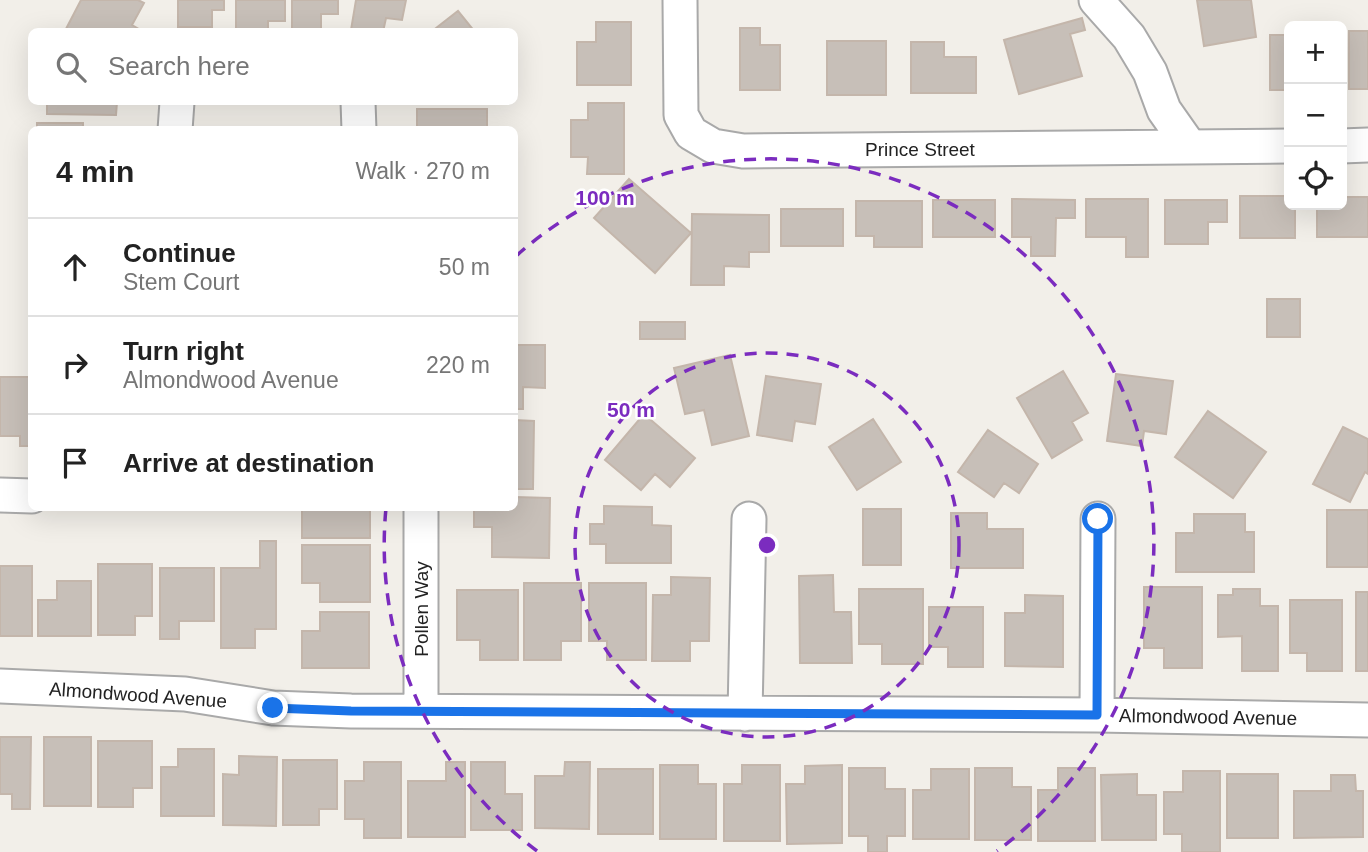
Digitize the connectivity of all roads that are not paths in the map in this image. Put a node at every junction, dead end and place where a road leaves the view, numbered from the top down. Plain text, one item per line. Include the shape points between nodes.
1 (680, 0) edge
2 (1096, 0) edge
3 (177, 105) edge
4 (358, 105) edge
5 (175, 126) edge
6 (359, 126) edge
7 (1368, 145) edge
8 (1284, 146) edge
9 (1347, 146) edge
10 (1190, 147) junction
11 (0, 495) edge
12 (28, 496) edge
13 (421, 511) edge
14 (748, 519) dead end
15 (1098, 519) dead end
16 (0, 686) edge
17 (421, 710) junction
18 (745, 714) junction
19 (1097, 715) junction
20 (1368, 720) edge

1 - 10 street, Prince Street via 681,115 691,133 713,146 743,151
2 - 10 street via 1129,37 1150,72 1164,110
3 - 5 street
4 - 6 street
7 - 9 street
8 - 10 street, Prince Street
11 - 12 street
13 - 17 street, Pollen Way
14 - 18 street
15 - 19 street
16 - 17 street, Almondwood Avenue via 185,694 273,708
17 - 18 street, Almondwood Avenue
18 - 19 street, Almondwood Avenue
19 - 20 street, Almondwood Avenue

